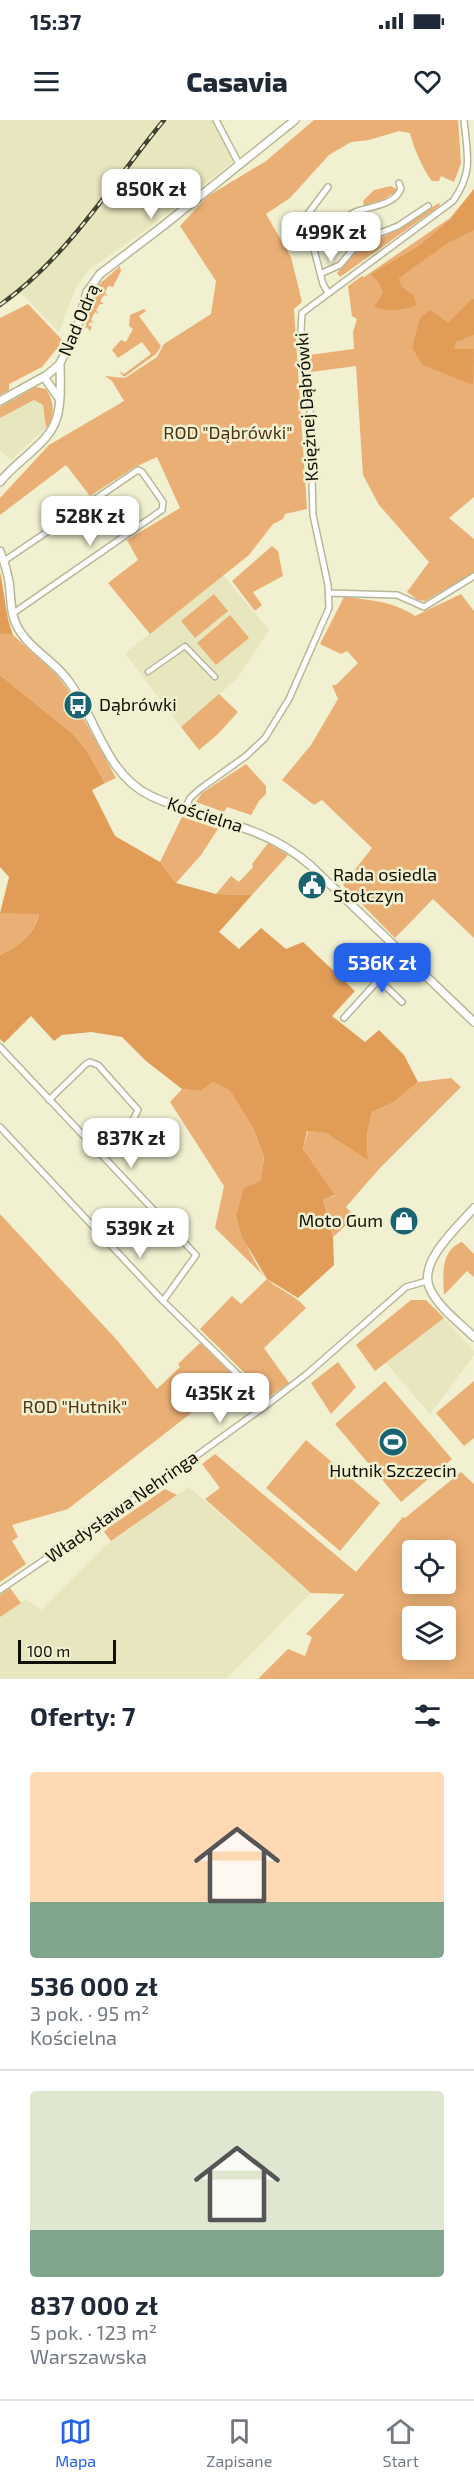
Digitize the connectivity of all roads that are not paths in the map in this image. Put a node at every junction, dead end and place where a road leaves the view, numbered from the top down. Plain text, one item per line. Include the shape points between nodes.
1 (216, 120) edge
2 (295, 120) edge
3 (464, 120) edge
4 (239, 164) junction
5 (399, 183) dead end
6 (328, 187) dead end
7 (428, 206) dead end
8 (312, 242) junction
9 (322, 273) junction
10 (328, 293) junction
11 (60, 363) junction
12 (44, 377) junction
13 (0, 401) edge
14 (58, 401) junction
15 (0, 482) edge
16 (0, 550) edge
17 (4, 561) junction
18 (474, 576) edge
19 (329, 593) junction
20 (12, 614) junction
21 (148, 672) dead end
22 (215, 677) dead end
23 (185, 808) junction
24 (402, 954) junction
25 (379, 981) junction
26 (402, 1002) dead end
27 (344, 1018) dead end
28 (474, 1022) edge
29 (0, 1047) edge
30 (49, 1100) junction
31 (0, 1127) edge
32 (98, 1151) junction
33 (474, 1208) edge
34 (428, 1281) junction
35 (163, 1301) junction
36 (474, 1337) edge
37 (268, 1404) junction
38 (0, 1590) edge

1 - 4 street
2 - 4 street, Nad Odrą
3 - 10 street, Księżnej Dąbrówki via 468,173 453,201
4 - 11 street, Nad Odrą via 94,280 76,332
5 - 8 street via 399,194 352,214 328,235
6 - 8 street via 299,221
7 - 9 street via 398,226 360,241 340,265
8 - 9 street
9 - 10 street
10 - 19 street, Księżnej Dąbrówki via 306,309 301,318 310,408 313,515
11 - 12 street, Nad Odrą
11 - 14 street
12 - 13 street, Nad Odrą
12 - 14 street
14 - 15 street via 51,431
16 - 17 street, Kościelna
17 - 20 street, Kościelna
17 - 20 street via 138,470 163,502 162,510
18 - 19 street via 424,607 397,595
19 - 23 street, Księżnej Dąbrówki via 322,626 269,733 246,756 200,789
20 - 23 street, Kościelna via 23,636 71,684 124,776 149,795
21 - 22 street via 185,646
23 - 24 street, Kościelna via 283,844
24 - 25 street
24 - 28 street, Kościelna
25 - 26 street
25 - 27 street
29 - 30 street
30 - 32 street
30 - 32 street via 86,1064 98,1065 138,1110 133,1120
31 - 35 street
32 - 35 street via 196,1255
33 - 34 street via 431,1259
34 - 36 street via 435,1296
34 - 37 street, Władysława Nehringa via 406,1287
35 - 37 street
37 - 38 street, Władysława Nehringa

